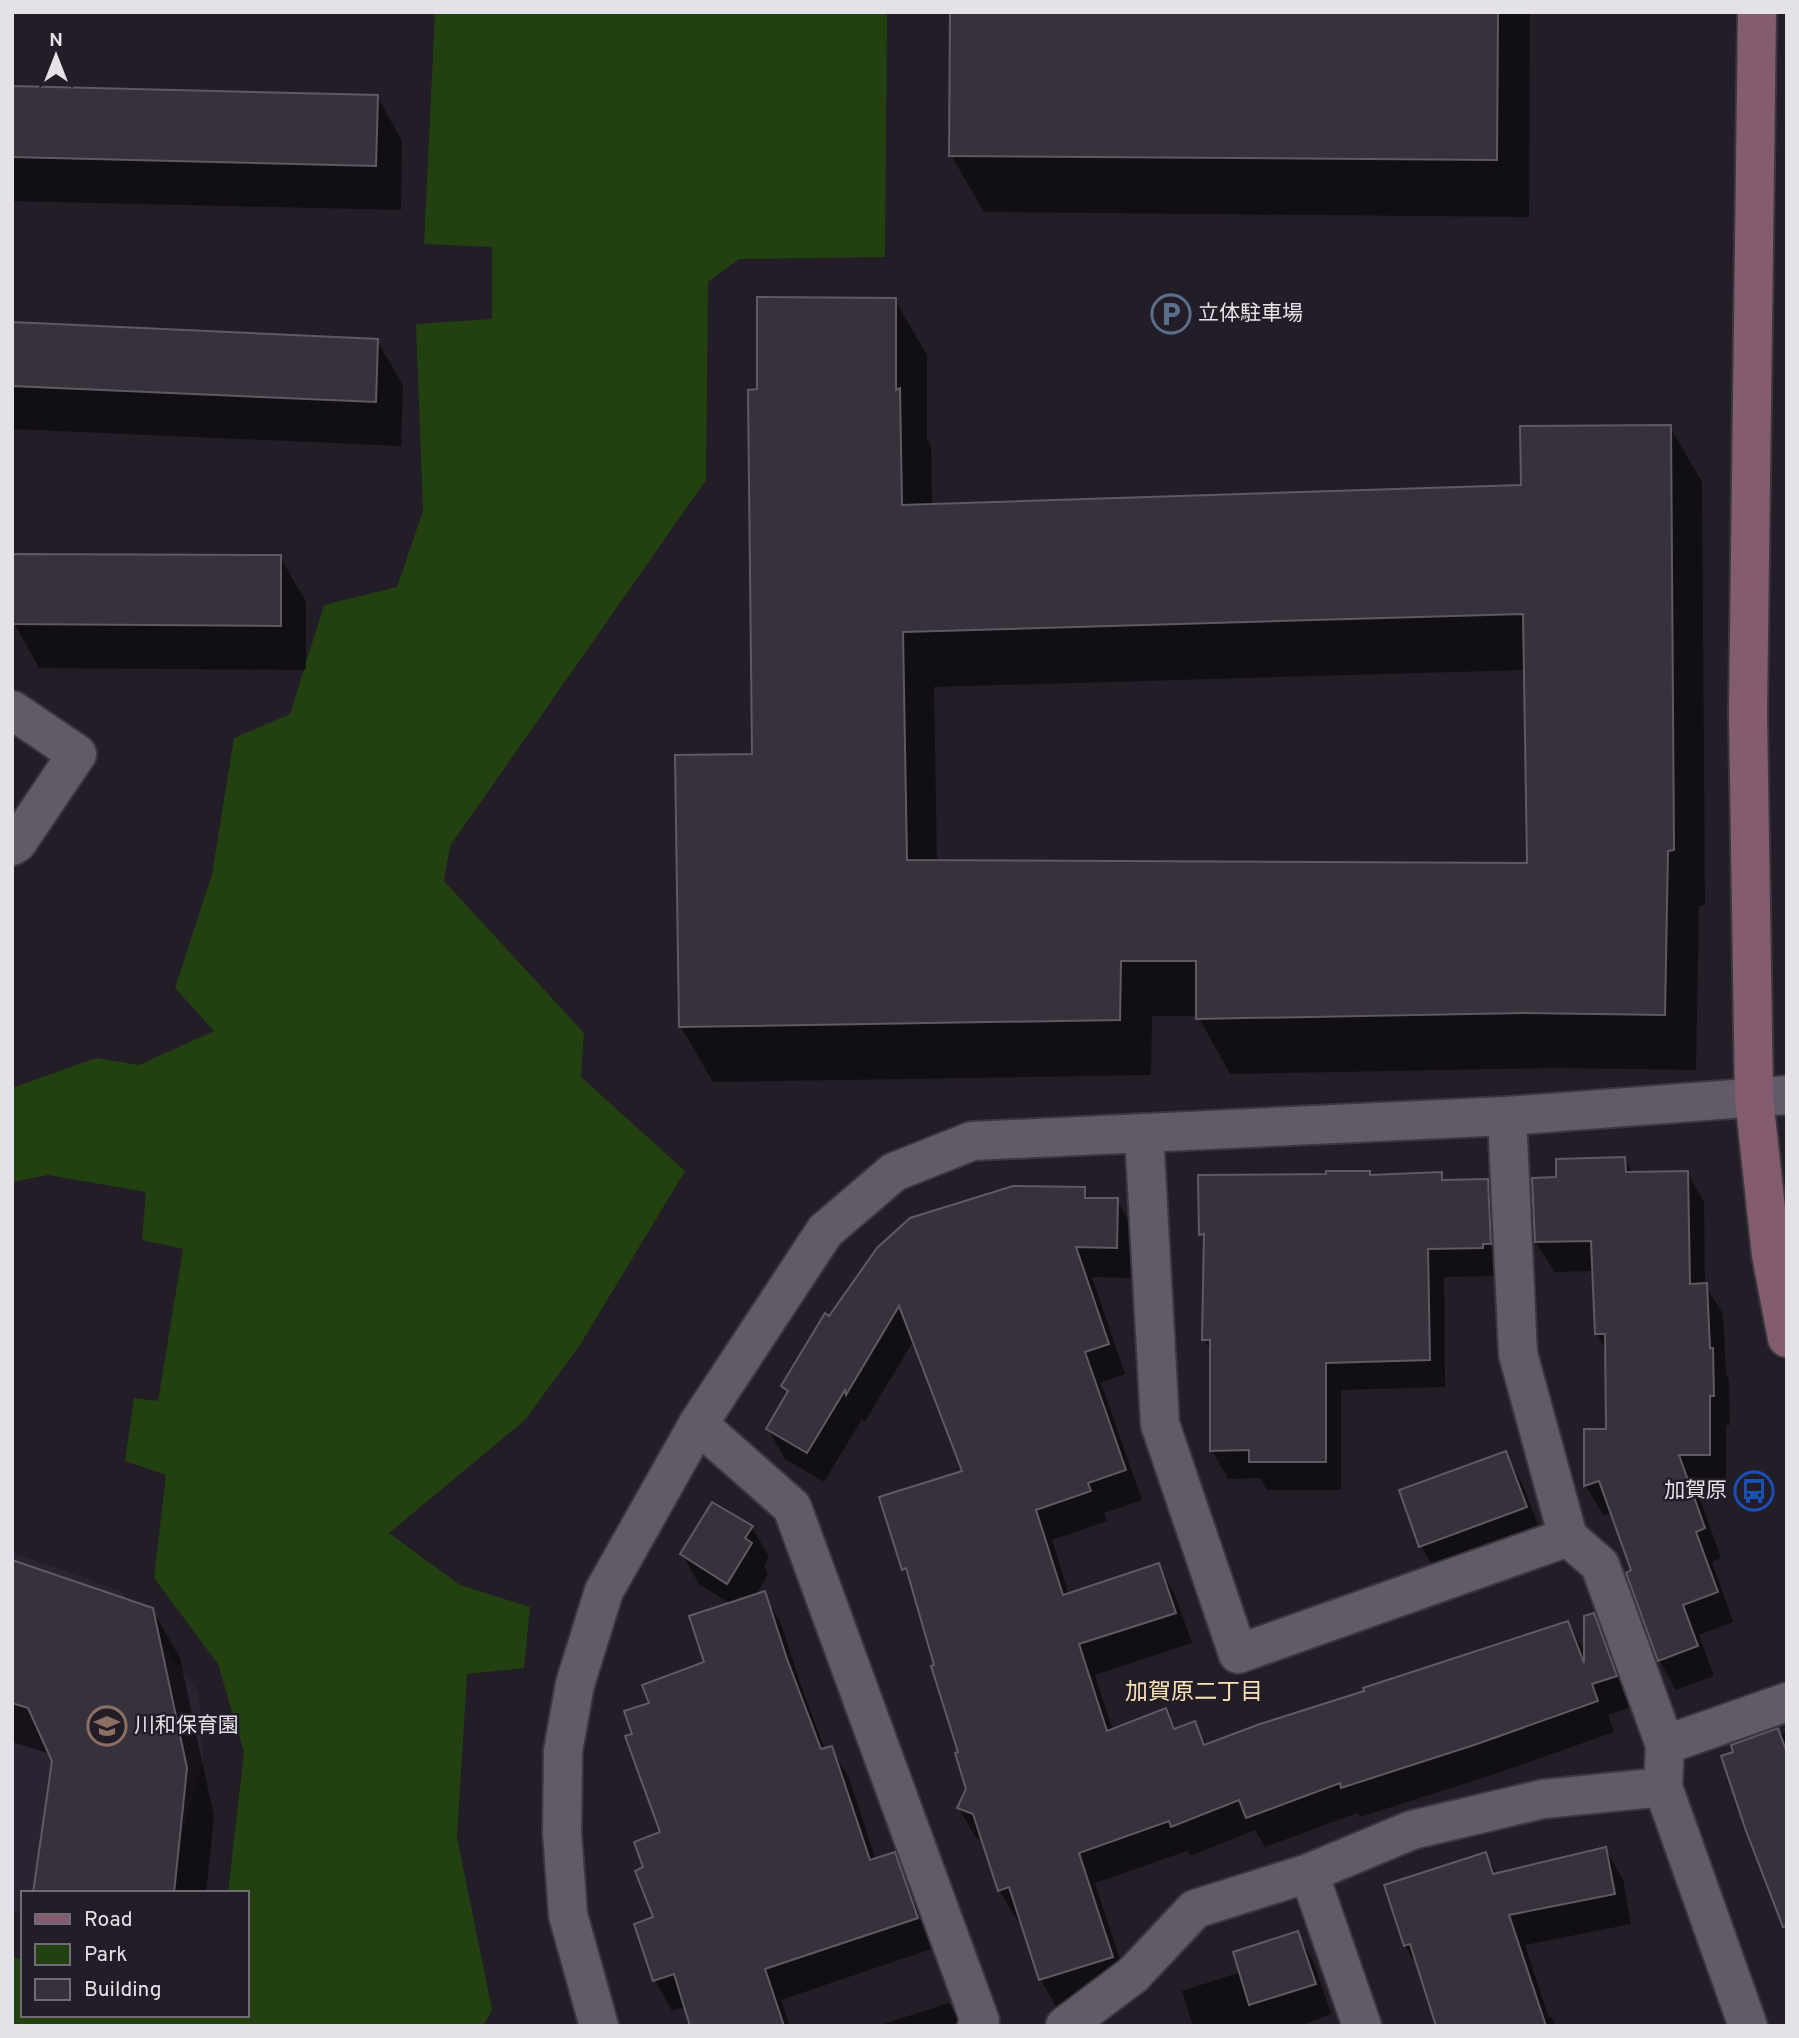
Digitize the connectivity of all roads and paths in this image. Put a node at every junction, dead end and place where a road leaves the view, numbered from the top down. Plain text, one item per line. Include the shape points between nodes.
1 (1756, 12) edge
2 (12, 710) edge
3 (12, 846) edge
4 (1770, 1097) edge
5 (1507, 1116) junction
6 (1144, 1133) junction
7 (1787, 1338) edge
8 (698, 1424) junction
9 (1568, 1537) junction
10 (1787, 1702) edge
11 (1665, 1745) junction
12 (1663, 1787) junction
13 (1309, 1872) junction
14 (599, 2026) edge
15 (977, 2026) edge
16 (1065, 2026) edge
17 (1362, 2026) edge
18 (1748, 2026) edge

1 - 4 street via 1748,713
2 - 3 street via 77,754
4 - 5 street
4 - 7 street via 1771,1255
5 - 6 street
5 - 9 street via 1518,1354
6 - 8 street via 972,1140 894,1172 825,1231
6 - 9 street via 1160,1424 1238,1654
8 - 14 street via 604,1591 575,1684 563,1751 568,1914
8 - 15 street via 792,1507 980,2021
9 - 11 street via 1600,1565
10 - 11 street
11 - 12 street
12 - 13 street via 1543,1799 1412,1830
12 - 18 street
13 - 16 street via 1195,1909 1133,1975
13 - 17 street

